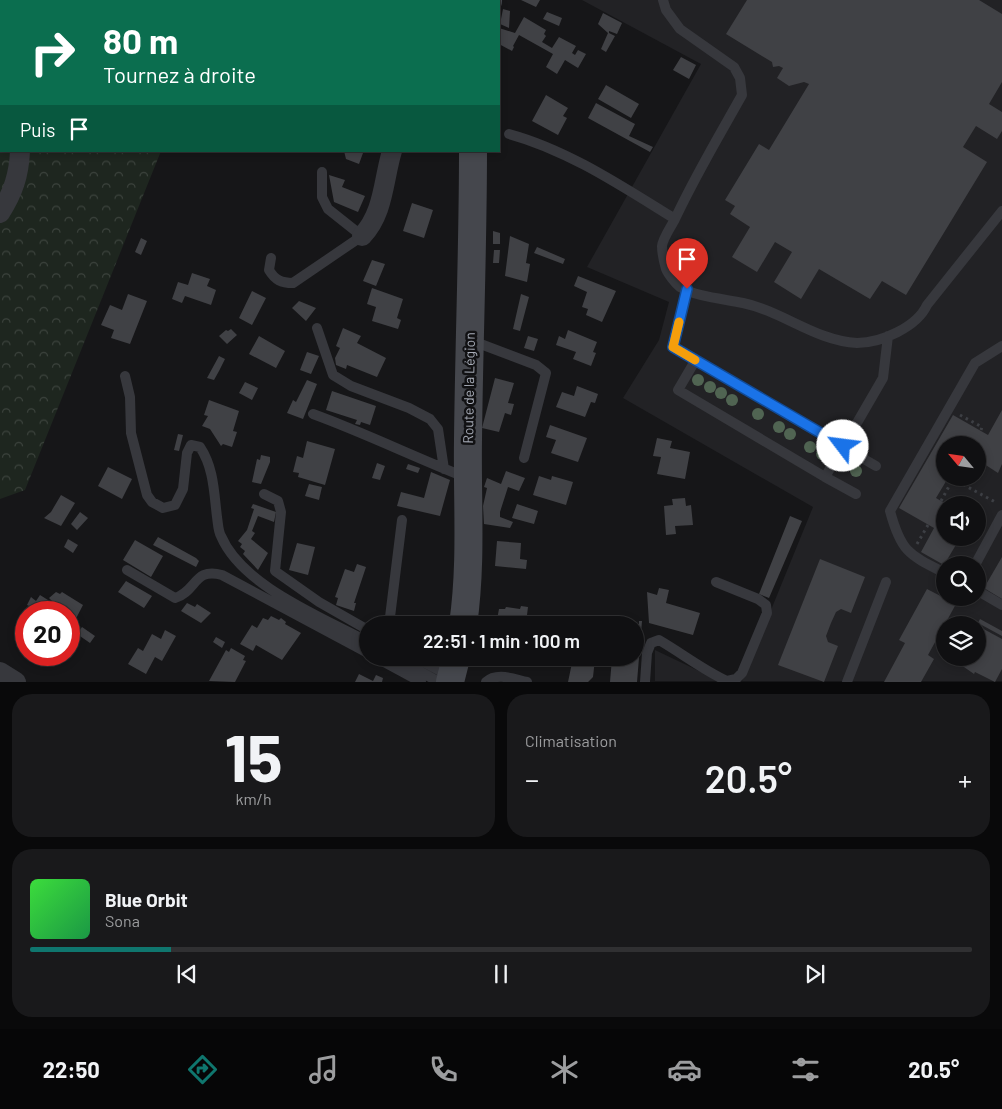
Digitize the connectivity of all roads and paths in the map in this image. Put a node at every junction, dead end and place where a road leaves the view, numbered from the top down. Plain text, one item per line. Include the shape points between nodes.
1 (663, 0) edge
2 (509, 134) dead end
3 (20, 152) edge
4 (392, 152) edge
5 (473, 152) edge
6 (322, 172) dead end
7 (1002, 211) edge
8 (0, 213) edge
9 (674, 219) junction
10 (362, 236) junction
11 (271, 258) dead end
12 (687, 289) junction
13 (316, 328) dead end
14 (888, 336) junction
15 (470, 340) junction
16 (1002, 346) edge
17 (695, 360) junction
18 (125, 376) dead end
19 (949, 409) junction
20 (314, 414) dead end
21 (980, 430) dead end
22 (843, 446) junction
23 (524, 458) dead end
24 (876, 466) dead end
25 (456, 474) junction
26 (825, 477) junction
27 (967, 486) edge
28 (264, 494) dead end
29 (856, 494) dead end
30 (1002, 506) edge
31 (1002, 515) edge
32 (402, 520) dead end
33 (928, 525) dead end
34 (911, 556) junction
35 (980, 556) edge
36 (936, 569) edge
37 (127, 570) dead end
38 (716, 582) dead end
39 (886, 582) dead end
40 (986, 596) edge
41 (1002, 605) edge
42 (390, 616) edge
43 (464, 616) edge
44 (359, 625) edge
45 (359, 637) edge
46 (359, 647) edge
47 (392, 666) edge
48 (422, 666) edge
49 (432, 666) edge
50 (0, 672) edge
51 (449, 674) edge
52 (16, 682) edge
53 (422, 682) edge
54 (486, 682) edge
55 (527, 682) edge
56 (644, 682) edge
57 (847, 682) edge

1 - 9 lane via 680,29 734,66 740,78 742,95
2 - 9 lane via 538,142
3 - 8 street via 20,169 11,197
4 - 10 street via 379,211 372,226
5 - 15 main road, Route de la Légion
6 - 10 lane via 322,197 328,209
7 - 14 lane via 922,316 905,329
9 - 12 lane via 662,245 663,259 667,272 680,287
10 - 11 lane via 292,283 274,278 269,270
12 - 14 lane via 775,313 824,335 848,341 858,343
12 - 17 lane via 673,347
13 - 25 lane via 333,375 351,386 430,419 438,429
14 - 22 lane via 883,378
15 - 23 lane via 536,365 546,373
15 - 25 main road, Route de la Légion
16 - 19 lane via 975,363
17 - 22 lane
17 - 26 lane via 678,390
18 - 45 lane via 130,398 130,433 147,495 152,502 163,508 175,505 183,489 187,453 191,445 200,447 207,457 213,478 220,535 238,563 262,584
19 - 21 path via 982,427
19 - 34 lane via 890,511 897,537
20 - 25 lane
22 - 24 lane
22 - 26 lane
25 - 43 main road, Route de la Légion via 469,559
26 - 29 lane
27 - 30 path
28 - 44 lane via 278,501 281,512 275,572
31 - 35 lane
32 - 42 lane
33 - 34 path
34 - 36 lane
37 - 46 lane via 175,598 211,571
38 - 56 lane via 766,605 767,613 742,673 727,681 700,668 687,656 659,640 651,643 647,653
39 - 57 lane
40 - 41 lane
47 - 53 lane
48 - 51 lane
49 - 51 lane
50 - 52 street
54 - 55 lane via 498,676

